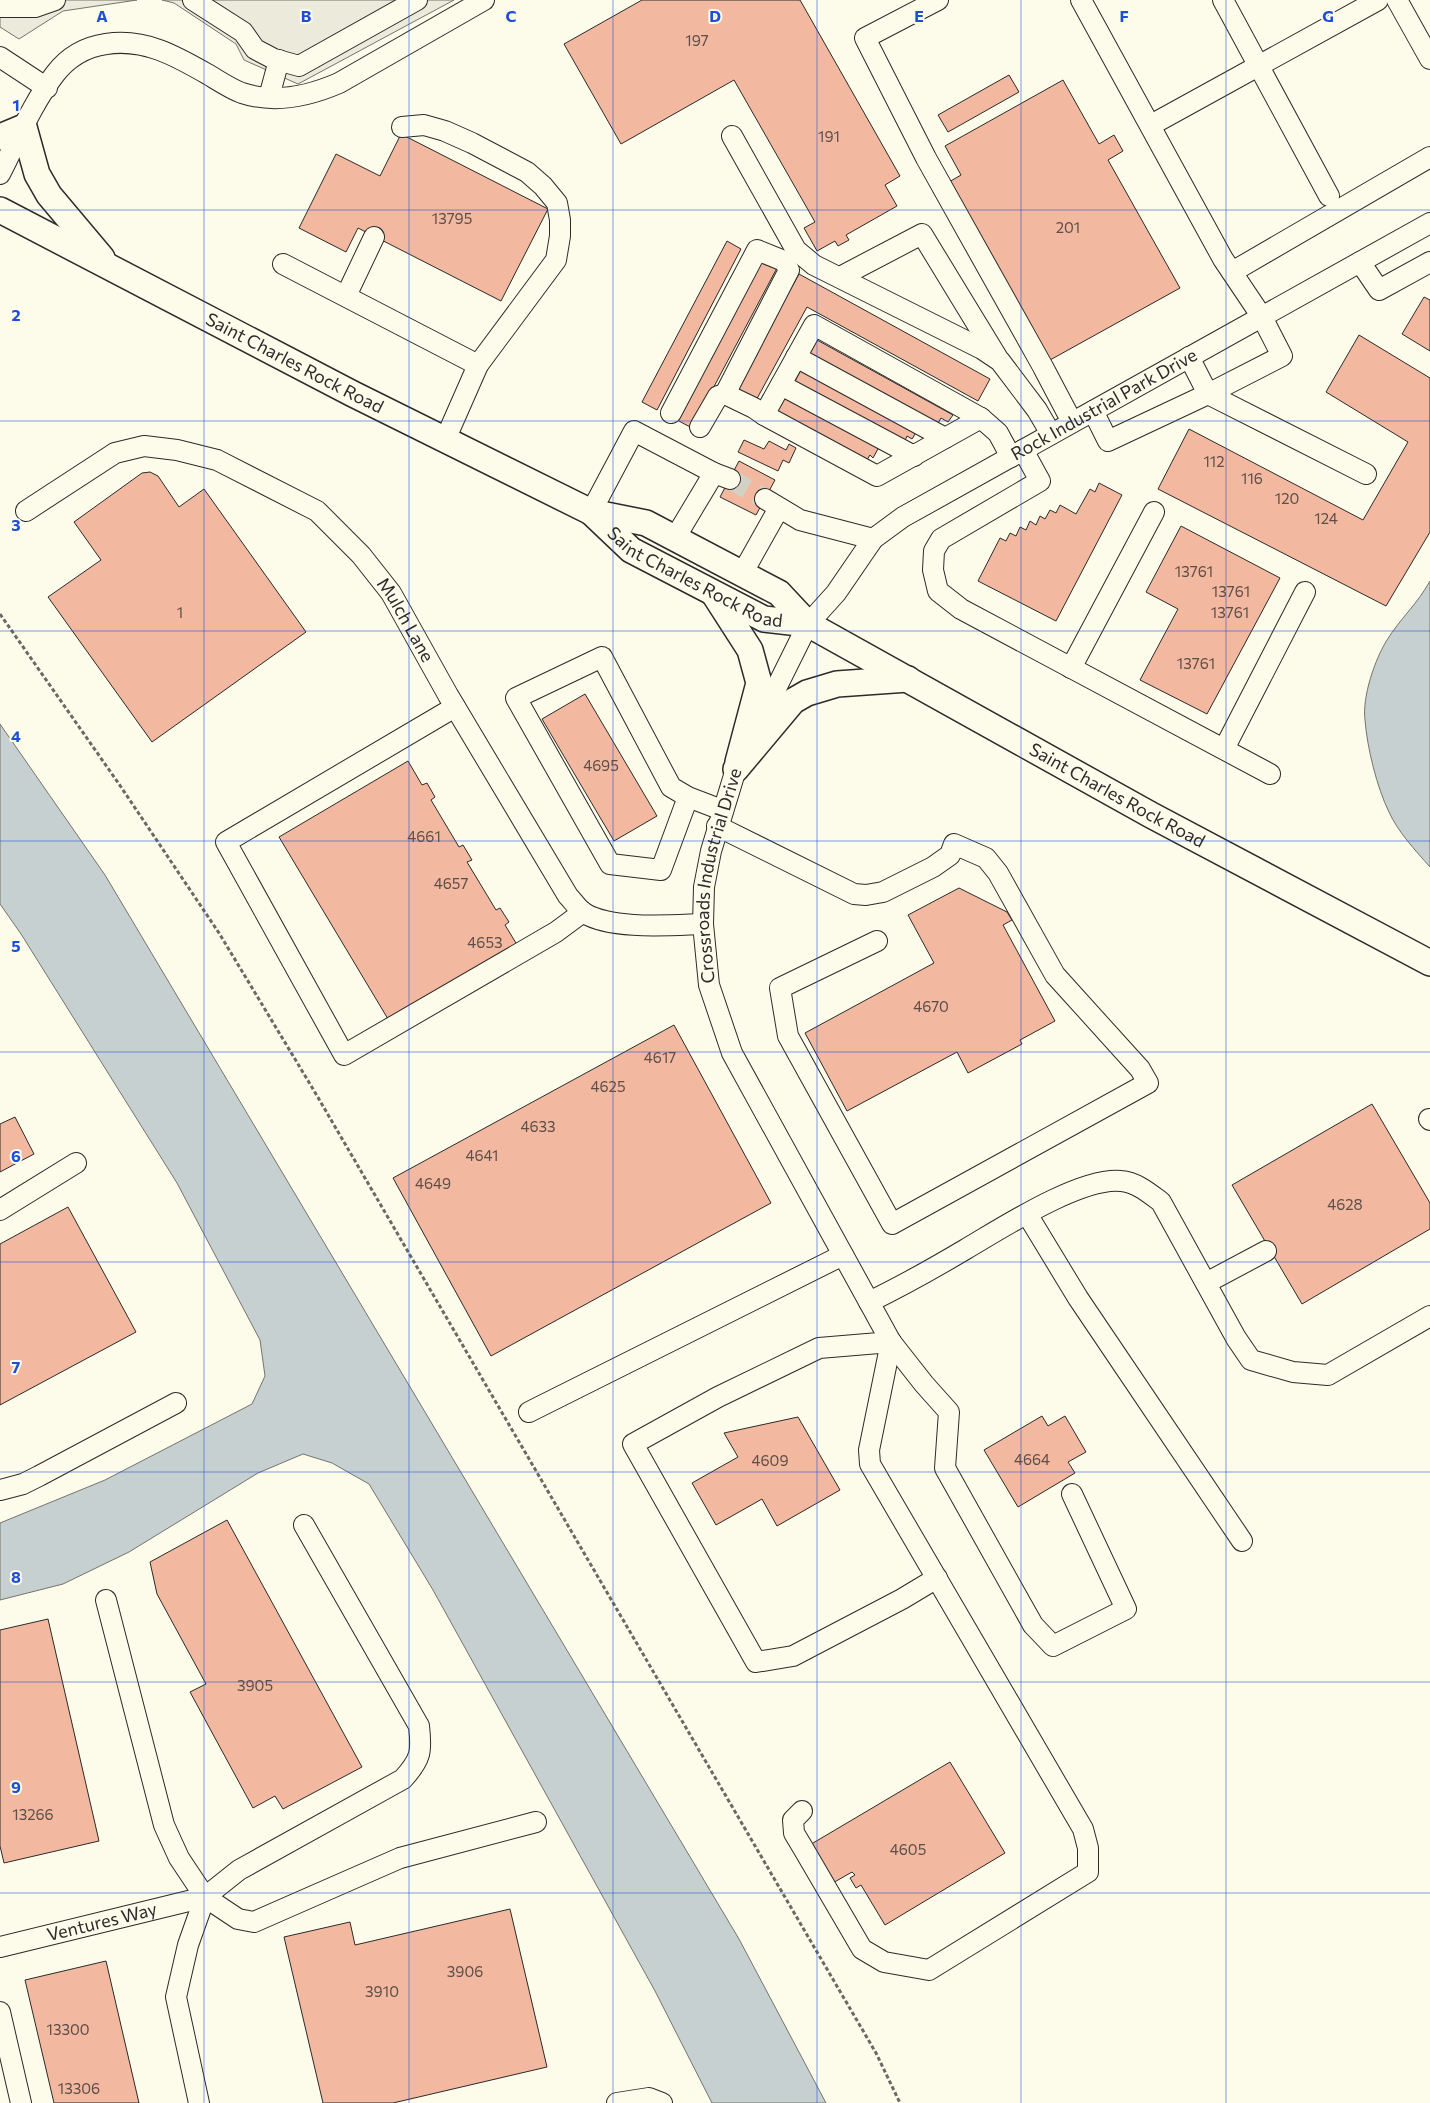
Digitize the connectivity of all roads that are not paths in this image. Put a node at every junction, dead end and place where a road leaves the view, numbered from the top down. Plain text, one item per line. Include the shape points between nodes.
1 (55, 0) edge
2 (193, 0) edge
3 (416, 0) edge
4 (484, 0) edge
5 (938, 0) edge
6 (1080, 0) edge
7 (1222, 0) edge
8 (1378, 0) edge
9 (1397, 0) edge
10 (0, 7) edge
11 (0, 57) edge
12 (1430, 59) edge
13 (279, 60) junction
14 (1258, 65) junction
15 (46, 88) junction
16 (269, 98) junction
17 (1151, 125) junction
18 (24, 127) junction
19 (402, 127) dead end
20 (732, 136) dead end
21 (0, 137) edge
22 (1430, 157) edge
23 (0, 174) edge
24 (1329, 196) dead end
25 (0, 210) edge
26 (1430, 223) edge
27 (374, 237) dead end
28 (1360, 262) junction
29 (1430, 262) edge
30 (283, 264) dead end
31 (110, 268) junction
32 (1232, 272) junction
33 (840, 278) junction
34 (346, 296) junction
35 (1262, 316) junction
36 (796, 357) junction
37 (1189, 357) junction
38 (1000, 361) junction
39 (478, 365) junction
40 (781, 385) junction
41 (725, 394) junction
42 (1208, 394) junction
43 (1093, 411) junction
44 (671, 412) dead end
45 (764, 415) junction
46 (981, 418) junction
47 (1072, 422) junction
48 (700, 426) dead end
49 (1051, 434) junction
50 (945, 438) junction
51 (445, 440) junction
52 (1017, 453) junction
53 (914, 456) junction
54 (1366, 474) dead end
55 (26, 511) dead end
56 (591, 512) junction
57 (1154, 512) dead end
58 (675, 538) junction
59 (873, 539) junction
60 (742, 574) junction
61 (712, 592) junction
62 (1305, 592) dead end
63 (808, 624) junction
64 (1071, 668) junction
65 (908, 679) junction
66 (455, 706) junction
67 (1224, 749) junction
68 (736, 769) junction
69 (1270, 774) dead end
70 (688, 797) junction
71 (720, 818) junction
72 (583, 912) junction
73 (703, 924) junction
74 (877, 941) dead end
75 (1430, 964) edge
76 (76, 1162) dead end
77 (0, 1210) edge
78 (1027, 1214) junction
79 (1266, 1251) dead end
80 (843, 1254) junction
81 (1206, 1282) junction
82 (869, 1302) junction
83 (1430, 1316) edge
84 (890, 1342) junction
85 (176, 1404) dead end
86 (529, 1412) dead end
87 (0, 1490) edge
88 (1072, 1494) dead end
89 (304, 1525) dead end
90 (1242, 1540) dead end
91 (937, 1578) junction
92 (106, 1600) dead end
93 (802, 1811) dead end
94 (536, 1822) dead end
95 (204, 1897) junction
96 (0, 1946) edge
97 (0, 2012) edge
98 (21, 2103) edge
99 (199, 2103) edge
100 (617, 2103) edge
101 (662, 2103) edge

1 - 10 street via 34,7
2 - 13 street via 243,32 255,49
3 - 13 street via 299,66
4 - 16 street via 338,83 295,97
5 - 47 street via 865,38 926,158
6 - 17 street
7 - 14 street
8 - 14 street
9 - 12 street
11 - 15 street
13 - 16 street
14 - 17 street
14 - 24 street
15 - 16 street via 70,58 90,47 123,42 146,45 183,60 243,93
15 - 18 street
17 - 32 street
18 - 21 main road
18 - 23 street
18 - 31 main road via 37,174 49,196
19 - 39 street via 424,125 472,143 526,172 557,203 560,236 556,260
20 - 33 street via 796,250
22 - 32 street
25 - 31 main road, Saint Charles Rock Road
26 - 28 street, Rock Industrial Park Drive
27 - 34 street
28 - 29 street via 1379,290
28 - 35 street, Rock Industrial Park Drive
30 - 34 street
31 - 51 main road, Saint Charles Rock Road
32 - 35 street
33 - 38 street
33 - 38 street via 922,234
34 - 39 street
35 - 37 street, Rock Industrial Park Drive
35 - 42 street via 1282,356
36 - 40 street
36 - 46 street via 814,325
36 - 50 street
37 - 42 street
37 - 43 street, Rock Industrial Park Drive
38 - 49 street via 1038,410
39 - 51 street
40 - 45 street
40 - 53 street
41 - 44 street via 789,270 784,261 757,250
41 - 45 street
41 - 48 street via 718,396
42 - 43 street via 1108,441
42 - 54 street
43 - 47 street, Rock Industrial Park Drive
45 - 53 street via 877,476
46 - 50 street
46 - 52 street
47 - 49 street, Rock Industrial Park Drive
49 - 52 street, Rock Industrial Park Drive
50 - 53 street
51 - 56 main road, Saint Charles Rock Road
52 - 59 street, Rock Industrial Park Drive via 902,517
52 - 64 street via 1040,481 941,539 934,552 933,570 938,591 961,609
55 - 66 street, Mulch Lane via 115,453 144,446 217,460 317,511 361,555 391,593
56 - 58 main road, Saint Charles Rock Road via 646,523
56 - 58 street via 634,431 722,476
56 - 61 main road, Saint Charles Rock Road via 631,550
57 - 64 street
58 - 60 main road, Saint Charles Rock Road
59 - 60 street via 800,520 772,503
59 - 63 street, Rock Industrial Park Drive via 836,593
60 - 63 main road, Saint Charles Rock Road via 779,593
61 - 63 main road, Saint Charles Rock Road via 764,620
61 - 68 main road via 750,650 759,684
62 - 67 street
63 - 65 main road, Saint Charles Rock Road
63 - 68 street, Crossroads Industrial Drive
64 - 67 street
65 - 68 main road via 837,684 807,693 794,701
65 - 75 main road, Saint Charles Rock Road via 1151,815
66 - 72 street, Mulch Lane via 568,896
66 - 72 street via 226,842 344,1055 556,932
67 - 69 street
68 - 71 street, Crossroads Industrial Drive
70 - 70 street via 671,787 602,657 516,698 610,864 661,870
70 - 71 street
71 - 73 street, Crossroads Industrial Drive via 704,887
71 - 74 street via 854,894 883,892 933,867 950,855 954,844 986,858 998,873 1055,975 1140,1070 1148,1084 892,1224 788,1036 780,988
72 - 73 street, Mulch Lane via 603,920 637,925
73 - 80 street, Crossroads Industrial Drive via 709,985 732,1052
76 - 77 street
78 - 81 street via 1088,1185 1121,1180 1140,1186 1160,1202
78 - 82 street
78 - 90 street via 1078,1298
79 - 81 street
80 - 82 street, Crossroads Industrial Drive
80 - 86 street
81 - 83 street via 1236,1338 1252,1360 1293,1372 1328,1375
82 - 84 street, Crossroads Industrial Drive
84 - 88 street, Crossroads Industrial Drive via 949,1412 945,1468 1033,1626 1053,1646 1126,1609
84 - 91 street via 869,1450 870,1464
84 - 91 street via 819,1348 718,1397 633,1444 756,1662 793,1656
85 - 87 street via 23,1484
89 - 95 street via 419,1726 421,1746 415,1765 403,1779 240,1870
91 - 93 street via 1083,1829 1088,1848 1088,1872 929,1970 884,1962 862,1949 798,1841 793,1820
92 - 95 street via 164,1825 179,1858
94 - 95 street via 400,1858 254,1922 238,1918
95 - 96 street, Ventures Way
95 - 99 street via 176,1997
97 - 98 street
100 - 101 street via 649,2098

